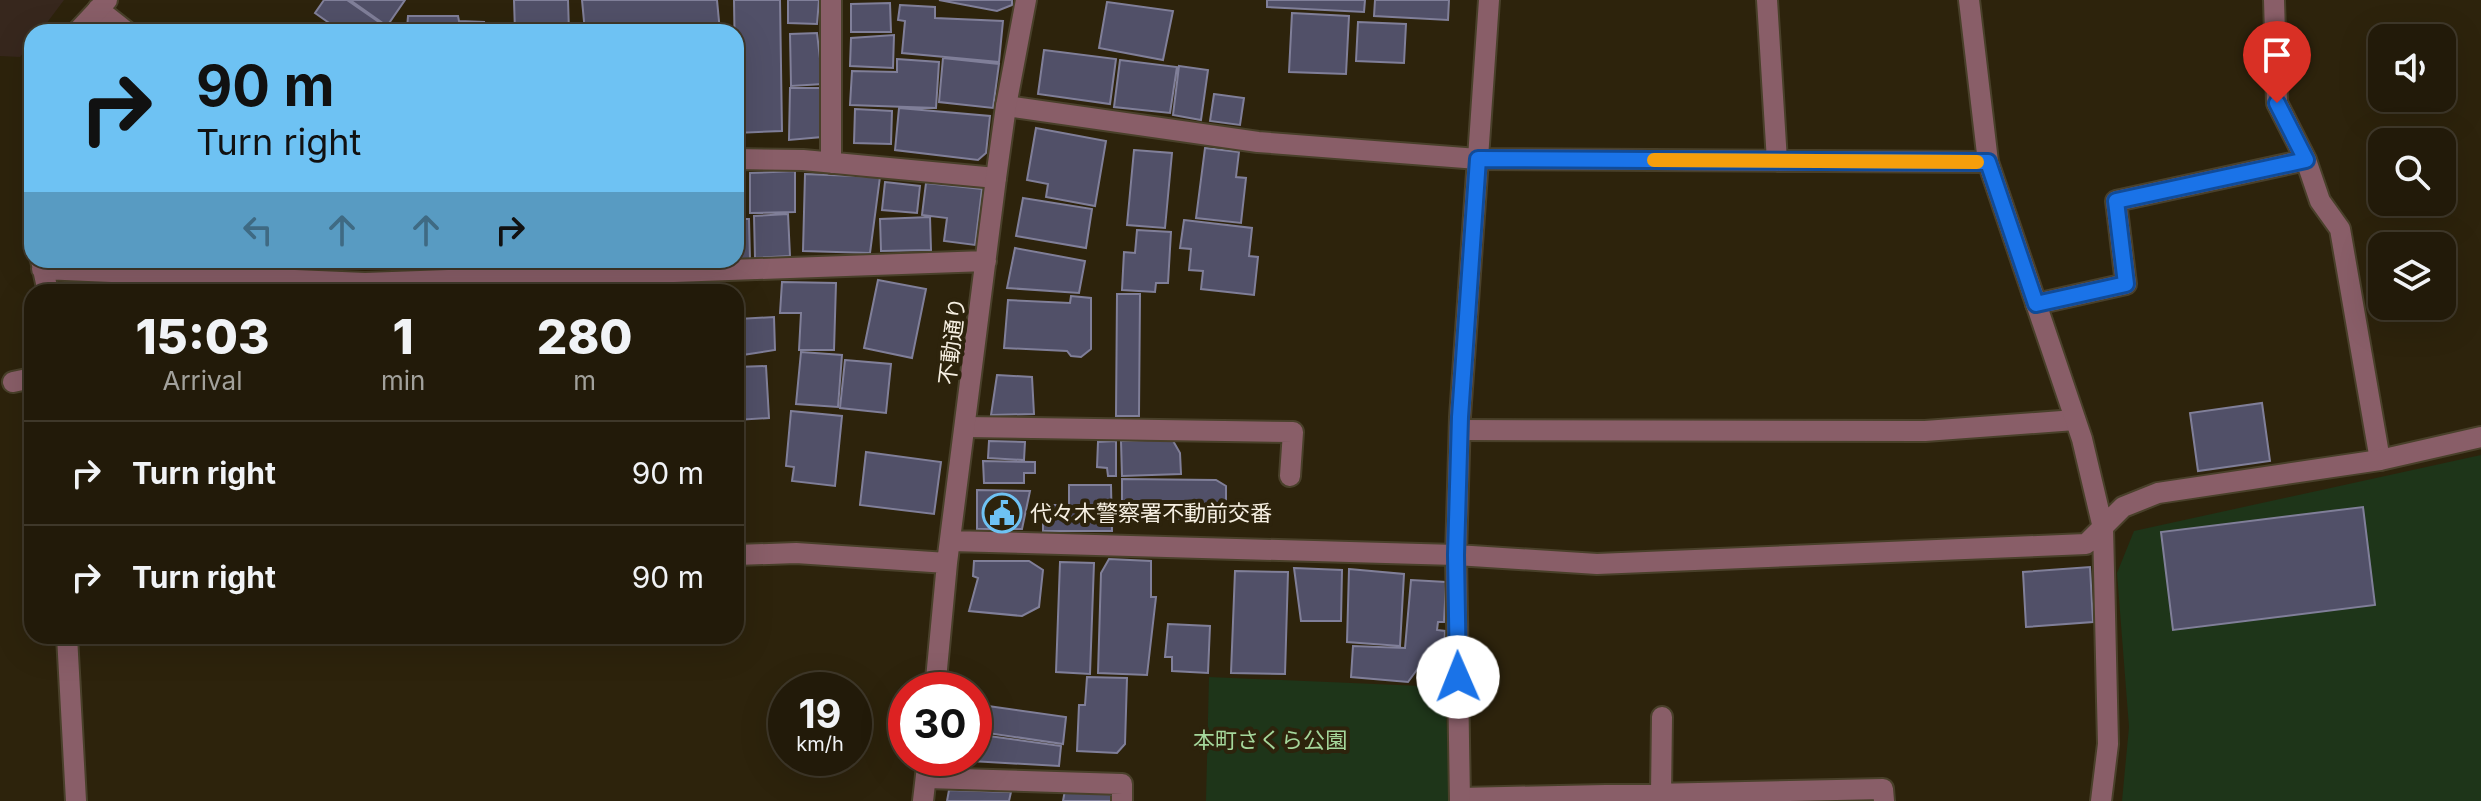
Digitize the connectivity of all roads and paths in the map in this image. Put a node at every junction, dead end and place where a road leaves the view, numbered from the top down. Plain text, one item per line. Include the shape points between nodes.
1 (831, 0) edge
2 (1026, 0) edge
3 (1489, 0) edge
4 (1767, 0) edge
5 (1969, 0) edge
6 (2274, 0) edge
7 (102, 4) edge
8 (84, 24) edge
9 (120, 24) edge
10 (1006, 106) junction
11 (744, 159) edge
12 (1478, 159) junction
13 (2306, 160) junction
14 (1777, 161) junction
15 (1988, 162) junction
16 (831, 163) junction
17 (996, 178) junction
18 (986, 261) junction
19 (110, 268) edge
20 (2036, 304) junction
21 (2075, 420) junction
22 (965, 427) junction
23 (1460, 430) junction
24 (2481, 437) edge
25 (2380, 460) junction
26 (1290, 476) dead end
27 (2103, 528) junction
28 (951, 541) junction
29 (744, 555) edge
30 (1456, 555) junction
31 (947, 563) junction
32 (67, 644) edge
33 (937, 672) edge
34 (1662, 717) dead end
35 (992, 773) edge
36 (926, 776) edge
37 (1661, 794) junction
38 (1460, 800) edge
39 (76, 801) edge
40 (923, 801) edge
41 (1122, 801) edge
42 (1884, 801) edge
43 (2101, 801) edge

1 - 16 street
2 - 10 street, 不動通り
3 - 12 street
4 - 14 street
5 - 15 street
6 - 13 street via 2277,103
7 - 8 street
7 - 9 street
10 - 12 street via 1258,142
10 - 17 street, 不動通り
11 - 16 street
12 - 14 street
12 - 23 street
13 - 20 street via 2116,201 2126,284
13 - 25 street via 2320,201 2340,229
14 - 15 street
15 - 20 street
16 - 17 street
17 - 18 street, 不動通り
18 - 19 street via 365,283
18 - 22 street, 不動通り
20 - 21 street
21 - 23 street via 1925,431
21 - 27 street
22 - 26 street via 1293,432
22 - 28 street, 不動通り
23 - 30 street
24 - 25 street
25 - 27 street via 2158,493 2123,507
27 - 30 street via 2086,544 1597,564
27 - 43 street via 2108,744
28 - 30 street
28 - 31 street, 不動通り
29 - 31 street
30 - 38 street
31 - 33 street, 不動通り
32 - 39 street
34 - 37 street
35 - 41 street via 1122,784
36 - 40 street
37 - 38 street
37 - 42 street via 1883,789

